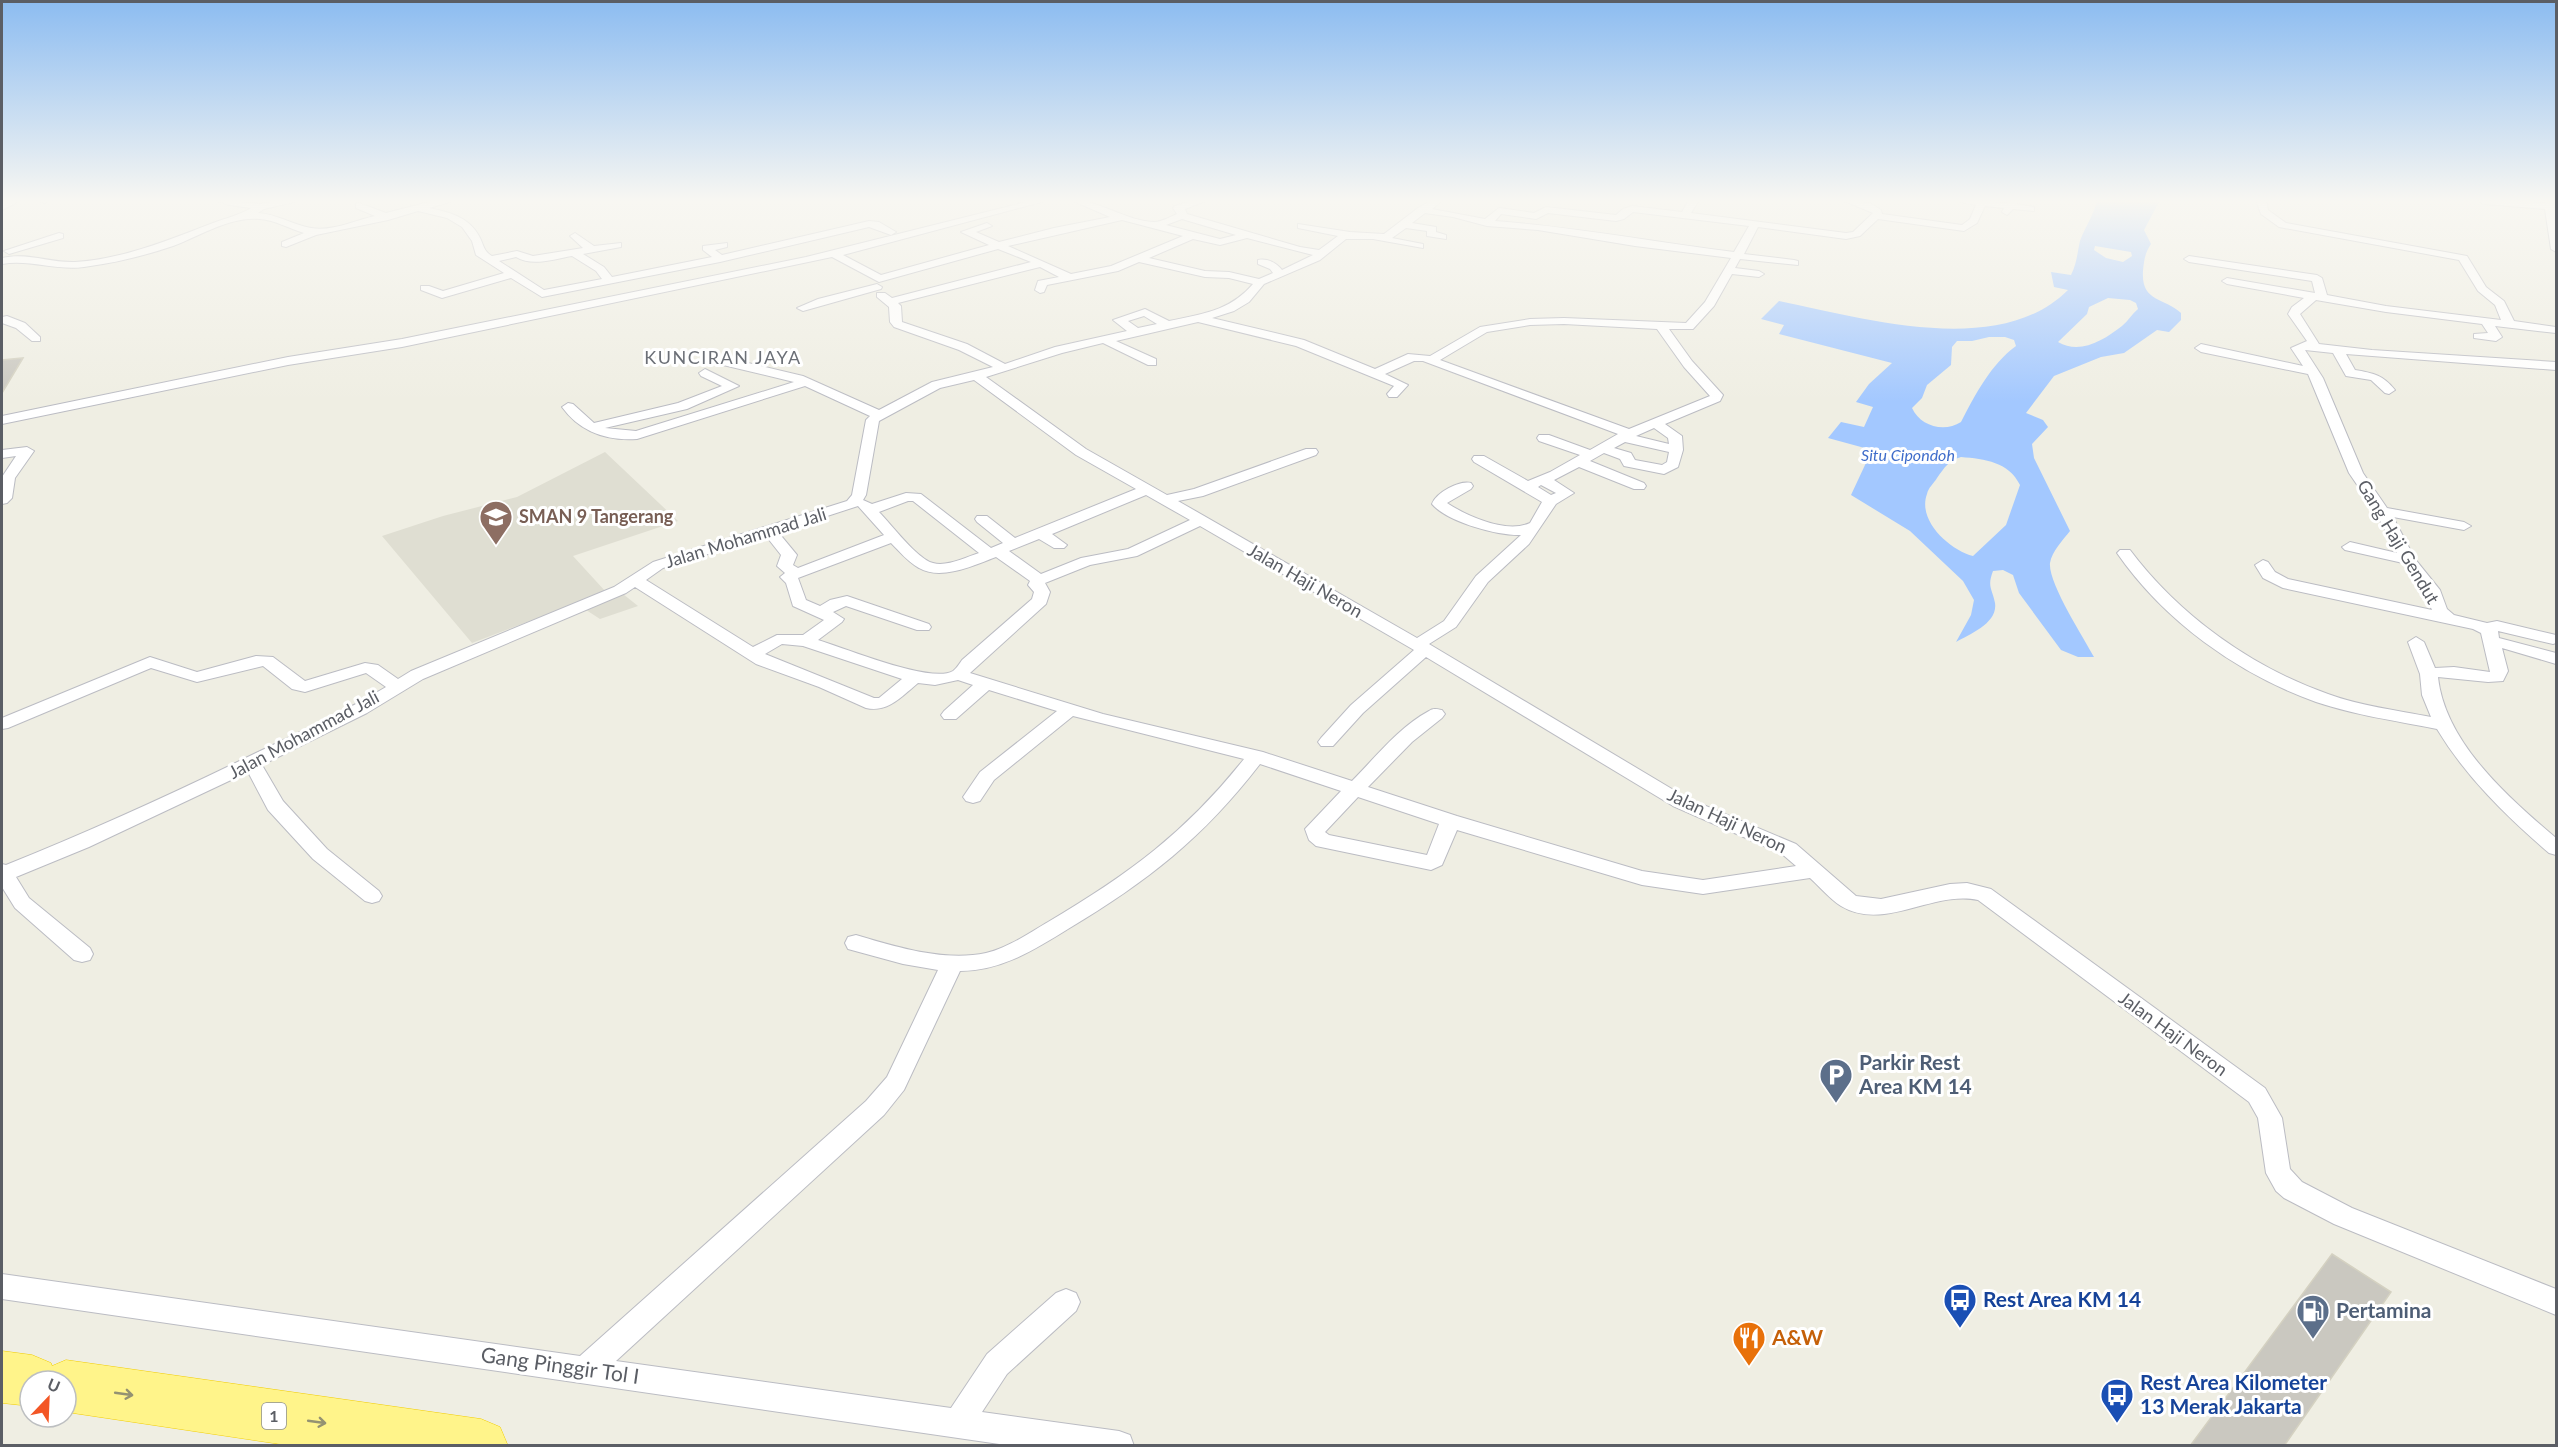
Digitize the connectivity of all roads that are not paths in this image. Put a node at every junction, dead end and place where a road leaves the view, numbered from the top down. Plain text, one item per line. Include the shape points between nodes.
1 (500, 268) edge
2 (598, 268) edge
3 (677, 268) edge
4 (769, 268) edge
5 (861, 268) edge
6 (926, 268) edge
7 (1023, 268) edge
8 (1050, 268) edge
9 (1118, 268) edge
10 (1177, 268) edge
11 (1274, 268) edge
12 (1298, 268) edge
13 (1732, 268) edge
14 (1743, 268) edge
15 (1760, 268) edge
16 (2236, 268) edge
17 (2469, 268) edge
18 (1778, 270) dead end
19 (1280, 274) junction
20 (1759, 274) dead end
21 (510, 275) junction
22 (1070, 278) junction
23 (609, 281) junction
24 (2227, 281) dead end
25 (1260, 282) junction
26 (878, 283) junction
27 (2262, 287) junction
28 (425, 288) dead end
29 (1040, 290) dead end
30 (2318, 297) junction
31 (889, 302) junction
32 (2262, 302) dead end
33 (803, 308) dead end
34 (1199, 318) junction
35 (2, 320) edge
36 (2486, 321) junction
37 (2509, 324) junction
38 (1661, 327) junction
39 (2556, 330) edge
40 (2478, 336) dead end
41 (36, 339) dead end
42 (1103, 339) junction
43 (2309, 346) junction
44 (2201, 348) dead end
45 (2338, 350) junction
46 (1431, 360) junction
47 (727, 362) dead end
48 (1152, 362) dead end
49 (2556, 366) edge
50 (1004, 368) junction
51 (2311, 371) junction
52 (705, 373) dead end
53 (1375, 374) junction
54 (976, 376) junction
55 (806, 382) junction
56 (2389, 390) dead end
57 (1393, 394) dead end
58 (568, 407) dead end
59 (879, 415) junction
60 (2, 420) edge
61 (1654, 423) junction
62 (592, 428) junction
63 (1626, 436) junction
64 (1544, 438) dead end
65 (1676, 450) junction
66 (1311, 452) dead end
67 (2, 454) edge
68 (1592, 455) junction
69 (1479, 459) dead end
70 (1542, 480) junction
71 (1466, 486) dead end
72 (1527, 486) junction
73 (1639, 486) dead end
74 (1147, 490) junction
75 (858, 498) junction
76 (2, 500) edge
77 (1164, 500) junction
78 (1550, 501) junction
79 (870, 510) junction
80 (2382, 511) junction
81 (982, 519) dead end
82 (1200, 521) junction
83 (1535, 526) junction
84 (2464, 526) dead end
85 (768, 530) junction
86 (1041, 533) junction
87 (893, 537) junction
88 (1013, 544) junction
89 (1059, 545) dead end
90 (2350, 547) dead end
91 (994, 553) junction
92 (2125, 553) dead end
93 (2408, 560) junction
94 (2263, 565) dead end
95 (796, 574) junction
96 (635, 580) junction
97 (1039, 580) junction
98 (822, 612) junction
99 (2448, 618) junction
100 (924, 627) dead end
101 (2490, 634) junction
102 (2553, 639) dead end
103 (806, 641) junction
104 (2416, 642) dead end
105 (1421, 647) junction
106 (753, 655) junction
107 (2556, 659) edge
108 (2429, 674) junction
109 (958, 675) junction
110 (914, 677) junction
111 (986, 683) junction
112 (396, 686) junction
113 (1069, 710) junction
114 (1436, 714) dead end
115 (950, 715) dead end
116 (2, 724) edge
117 (2443, 724) junction
118 (1327, 742) dead end
119 (1256, 756) junction
120 (252, 763) junction
121 (1354, 789) junction
122 (973, 796) dead end
123 (1450, 820) junction
124 (2556, 848) edge
125 (1816, 870) junction
126 (2, 874) edge
127 (372, 896) dead end
128 (856, 943) dead end
129 (82, 954) dead end
130 (953, 962) junction
131 (2, 1287) edge
132 (1066, 1302) dead end
133 (2556, 1302) edge
134 (585, 1370) junction
135 (2, 1377) edge
136 (18, 1379) edge
137 (78, 1388) edge
138 (959, 1422) junction
139 (481, 1446) edge
140 (1119, 1446) edge

1 - 21 street
2 - 23 street
3 - 23 street
4 - 60 street
5 - 26 street
6 - 26 street
7 - 31 street
8 - 22 street
9 - 22 street
10 - 25 street
11 - 19 street
12 - 19 street
13 - 38 street via 1693,326
14 - 20 street
15 - 18 street
16 - 30 street via 2317,278
17 - 37 street via 2482,289 2500,303
19 - 25 street
21 - 23 street via 542,294
21 - 28 street via 442,295
22 - 29 street via 1042,283
24 - 27 street
25 - 34 street via 1238,305
26 - 31 street via 879,293
26 - 33 street
27 - 30 street
27 - 32 street
30 - 36 street
30 - 43 street, Gang Haji Gendut via 2294,314 2314,343
31 - 50 street via 895,306 898,325 963,347
34 - 42 street
34 - 53 street via 1300,343
35 - 41 street via 17,323
36 - 37 street
36 - 40 street via 2496,337
37 - 39 street
38 - 46 street via 1530,322 1484,329
38 - 61 street via 1717,395
42 - 48 street
42 - 50 street
43 - 45 street
43 - 51 street, Gang Haji Gendut via 2297,350
44 - 51 street
45 - 49 street
45 - 56 street via 2350,373 2375,377
46 - 53 street via 1413,357
46 - 63 street
47 - 55 street
50 - 54 street
51 - 80 street, Gang Haji Gendut via 2356,473
52 - 62 street via 733,386 675,409
53 - 57 street via 1402,385
54 - 59 street via 936,385
54 - 74 street, Jalan Haji Neron via 1074,448
55 - 59 street
55 - 62 street via 636,435 623,436
58 - 62 street via 579,421
59 - 75 street via 870,426
61 - 63 street
61 - 65 street via 1675,436
63 - 65 street
63 - 68 street
64 - 68 street
65 - 68 street via 1673,464 1664,470 1629,463 1626,456
66 - 77 street via 1198,493
67 - 76 street via 27,451 8,478
68 - 70 street
68 - 73 street
69 - 72 street
70 - 72 street
70 - 78 street via 1567,493
71 - 83 street via 1439,504 1508,532
72 - 78 street
74 - 77 street, Jalan Haji Neron
74 - 86 street
75 - 79 street
75 - 85 street, Jalan Mohammad Jali via 846,506
77 - 82 street, Jalan Haji Neron
78 - 83 street
79 - 87 street
79 - 91 street via 916,497
80 - 84 street
80 - 93 street, Gang Haji Gendut
81 - 88 street
82 - 97 street via 1132,552
82 - 105 street, Jalan Haji Neron
83 - 105 street via 1482,579 1450,624
85 - 95 street via 789,555 785,567
85 - 96 street, Jalan Mohammad Jali via 668,561
86 - 88 street
86 - 89 street
87 - 91 street via 931,568
87 - 95 street
88 - 91 street
90 - 93 street
91 - 97 street
92 - 117 street via 2151,588 2180,614 2282,681 2332,701
93 - 99 street, Gang Haji Gendut
94 - 99 street via 2269,575 2283,583
95 - 98 street via 788,577 799,603
96 - 106 street
96 - 112 street, Jalan Mohammad Jali via 612,594
97 - 109 street via 1036,585 1042,592 1040,601
98 - 100 street via 847,601
98 - 103 street via 836,619
99 - 101 street, Gang Haji Gendut
101 - 102 street via 2497,626
101 - 107 street
101 - 108 street via 2497,677 2451,671
103 - 106 street via 781,638
103 - 110 street
104 - 108 street
105 - 118 street
105 - 125 street, Jalan Haji Neron via 1680,802 1775,841
106 - 110 street via 872,704 884,702
108 - 117 street via 2431,695
109 - 110 street via 935,681
109 - 111 street
111 - 113 street
111 - 115 street
112 - 116 street via 365,668 305,687 298,686 267,661 197,677 150,662
112 - 120 street, Jalan Mohammad Jali via 361,709
113 - 119 street
113 - 122 street via 987,776
114 - 121 street
117 - 124 street via 2489,787
119 - 121 street
119 - 130 street via 1189,832 1094,904 988,961
120 - 126 street, Jalan Mohammad Jali via 82,842
120 - 127 street via 275,805 320,854
121 - 123 street
121 - 123 street via 1315,829 1323,841 1431,863
123 - 125 street via 1611,870 1684,886 1731,885
125 - 133 street, Jalan Haji Neron via 1849,901 1867,908 1962,889 1993,900 2262,1100 2272,1117 2277,1171 2286,1185 2348,1218
126 - 129 street via 22,903
128 - 130 street via 884,952
130 - 134 street via 896,1083 875,1108
131 - 134 street, Gang Pinggir Tol I
132 - 138 street via 997,1364
134 - 138 street, Gang Pinggir Tol I
135 - 136 highway
137 -> 139 highway, 1
138 - 140 street, Gang Pinggir Tol I

